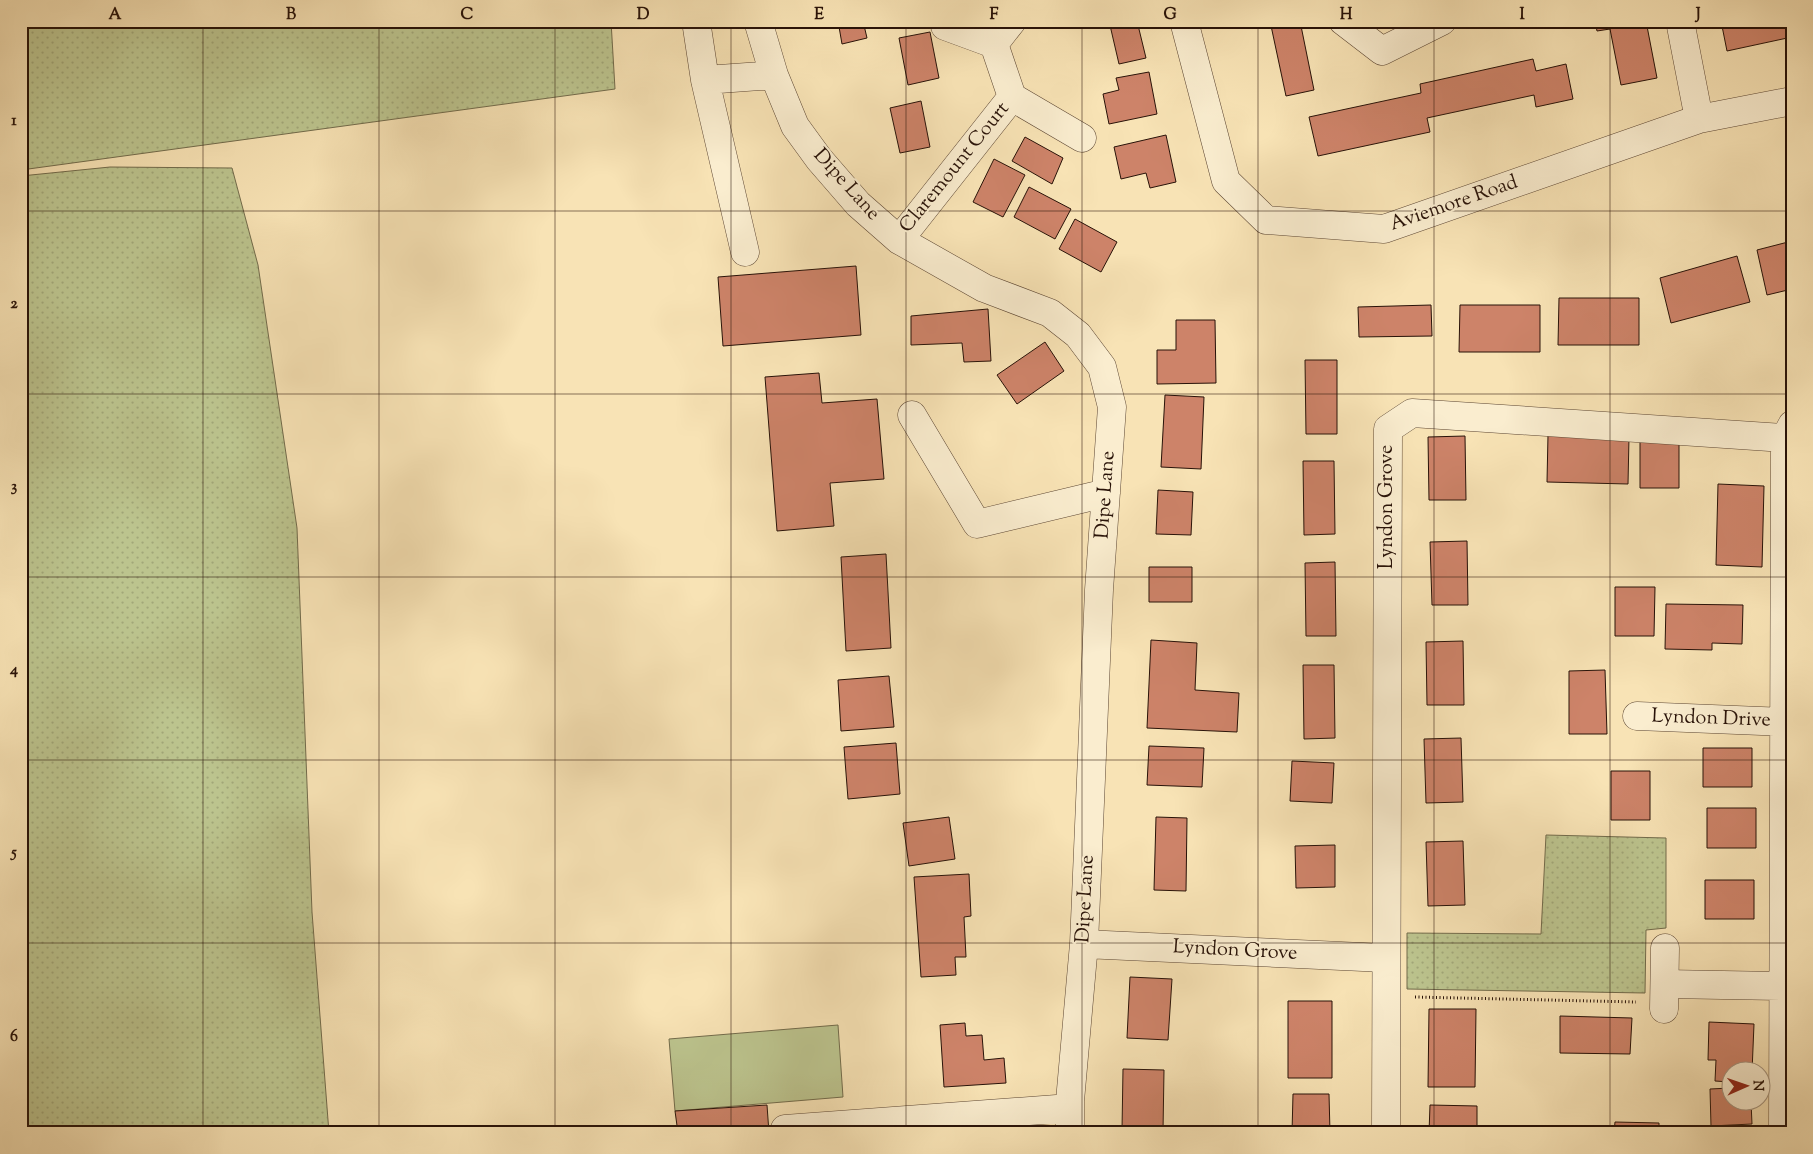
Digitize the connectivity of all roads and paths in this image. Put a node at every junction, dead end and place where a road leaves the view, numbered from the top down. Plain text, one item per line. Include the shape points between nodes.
1 (696, 21) edge
2 (758, 21) edge
3 (1012, 21) edge
4 (1184, 21) edge
5 (1343, 21) edge
6 (1442, 21) edge
7 (1680, 21) edge
8 (945, 26) dead end
9 (994, 44) junction
10 (774, 75) junction
11 (705, 80) junction
12 (1012, 97) junction
13 (1792, 101) edge
14 (1700, 119) junction
15 (1082, 138) dead end
16 (898, 240) junction
17 (744, 252) dead end
18 (912, 415) dead end
19 (1789, 432) edge
20 (1106, 493) junction
21 (1637, 716) dead end
22 (1784, 722) junction
23 (1084, 944) junction
24 (1665, 948) dead end
25 (1385, 958) junction
26 (1784, 986) junction
27 (1385, 997) junction
28 (1664, 999) junction
29 (1070, 1120) edge
30 (785, 1129) dead end
31 (1386, 1133) edge
32 (1783, 1133) edge

1 - 11 street
2 - 10 street, Dipe Lane
3 - 9 street
4 - 14 street, Aviemore Road via 1226,181 1266,220 1384,229
5 - 6 street via 1382,51
7 - 14 street
8 - 9 street
9 - 12 street, Claremount Court
10 - 11 street
10 - 16 street, Dipe Lane via 795,126 819,158 858,204
11 - 17 street
12 - 15 street, Claremount Court
12 - 16 street, Claremount Court
13 - 14 street, Aviemore Road
16 - 20 street, Dipe Lane via 984,288 1050,313 1078,335 1102,367 1112,407
18 - 20 street via 977,524
19 - 22 street, Lyndon Drive
19 - 25 street, Lyndon Grove via 1412,413 1388,429
20 - 23 street, Dipe Lane
21 - 22 street, Lyndon Drive
22 - 26 street, Lyndon Drive
23 - 25 street, Lyndon Grove
23 - 29 street, Dipe Lane
24 - 28 street
25 - 27 street, Lyndon Grove
26 - 28 street
26 - 32 street, Lyndon Drive
27 - 28 path
27 - 31 street, Lyndon Grove
29 - 30 street

